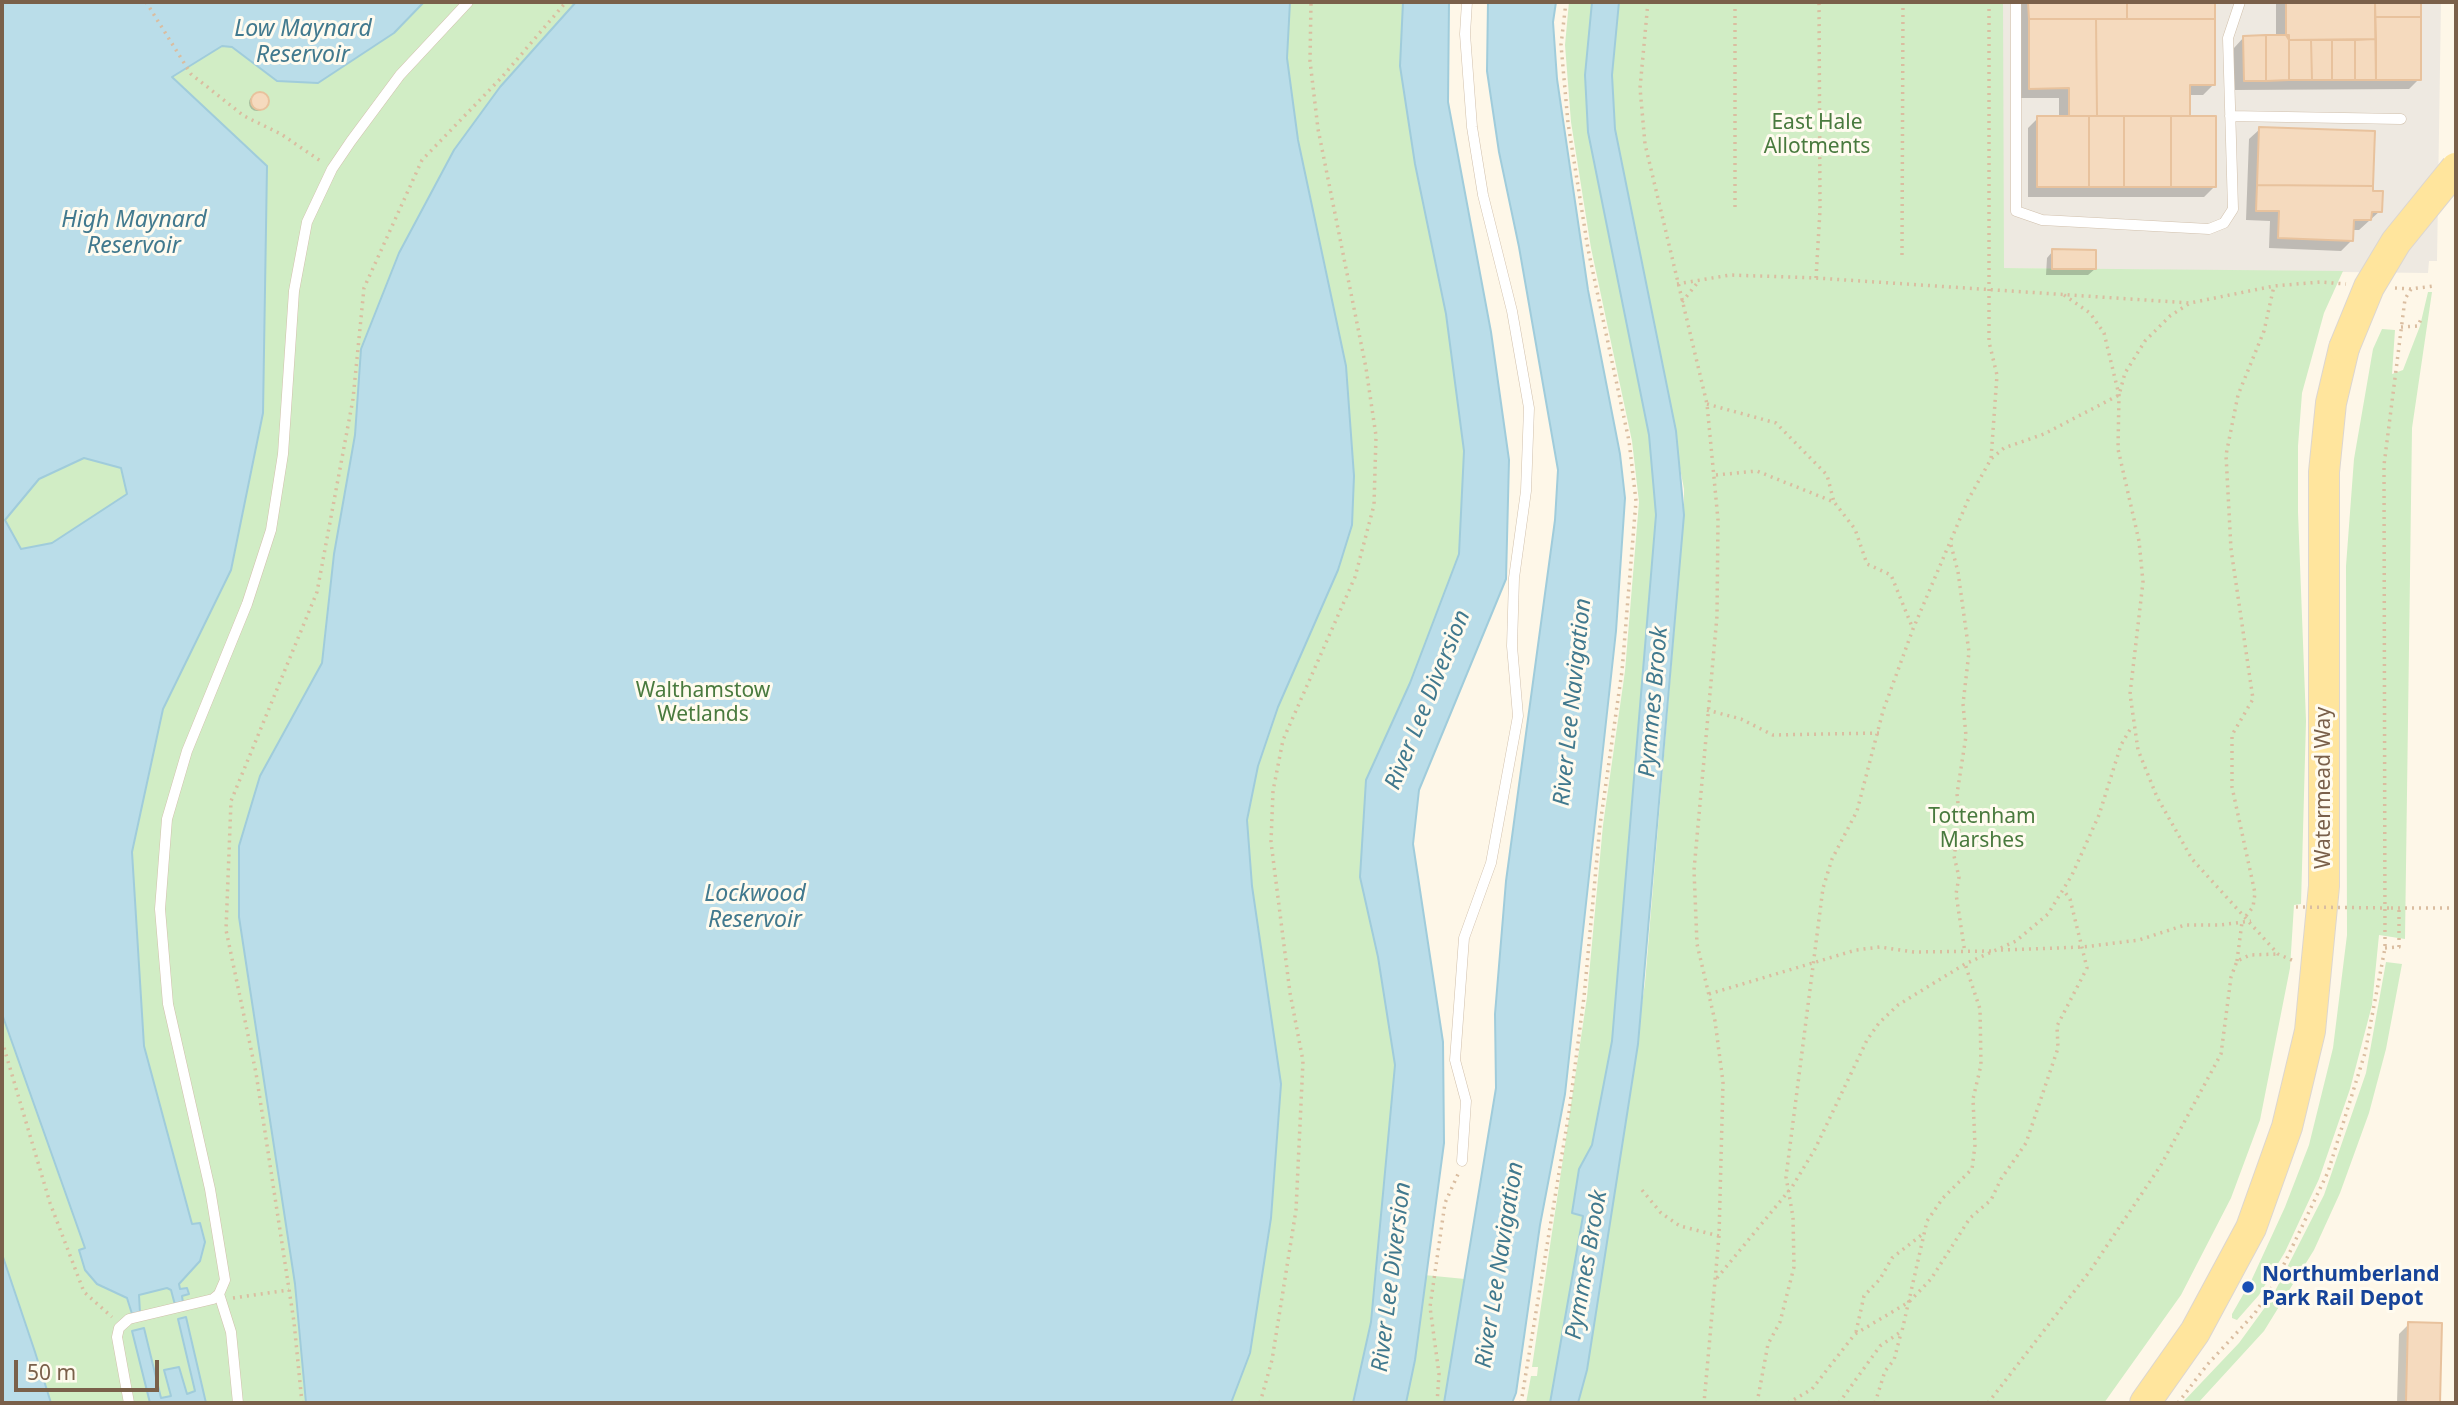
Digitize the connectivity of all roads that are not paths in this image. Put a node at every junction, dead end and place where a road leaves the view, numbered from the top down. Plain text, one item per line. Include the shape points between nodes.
1 (468, 2) edge
2 (1467, 2) edge
3 (2016, 2) edge
4 (2240, 2) edge
5 (2230, 116) junction
6 (2401, 119) dead end
7 (2456, 168) edge
8 (1462, 1161) road end
9 (219, 1294) junction
10 (129, 1403) edge
11 (238, 1403) edge
12 (2145, 1403) edge

1 - 9 lane via 400,75 332,169 307,222 294,291 283,454 271,530 247,604 187,751 167,819 160,909 168,1004 210,1189 224,1272
2 - 8 lane via 1472,127 1529,408 1526,491 1514,578 1512,646 1518,716 1490,863 1464,938 1455,1060 1466,1101
3 - 5 lane via 2015,207 2019,214 2042,220 2209,229 2224,223 2233,209
4 - 5 lane via 2228,37
5 - 6 lane
7 - 12 main road, Watermead Way, bridge via 2396,242 2369,287 2344,348 2331,402 2324,472 2324,863 2319,962 2297,1088 2269,1182 2225,1282
9 - 10 lane via 124,1322 117,1337
9 - 11 lane via 231,1332

